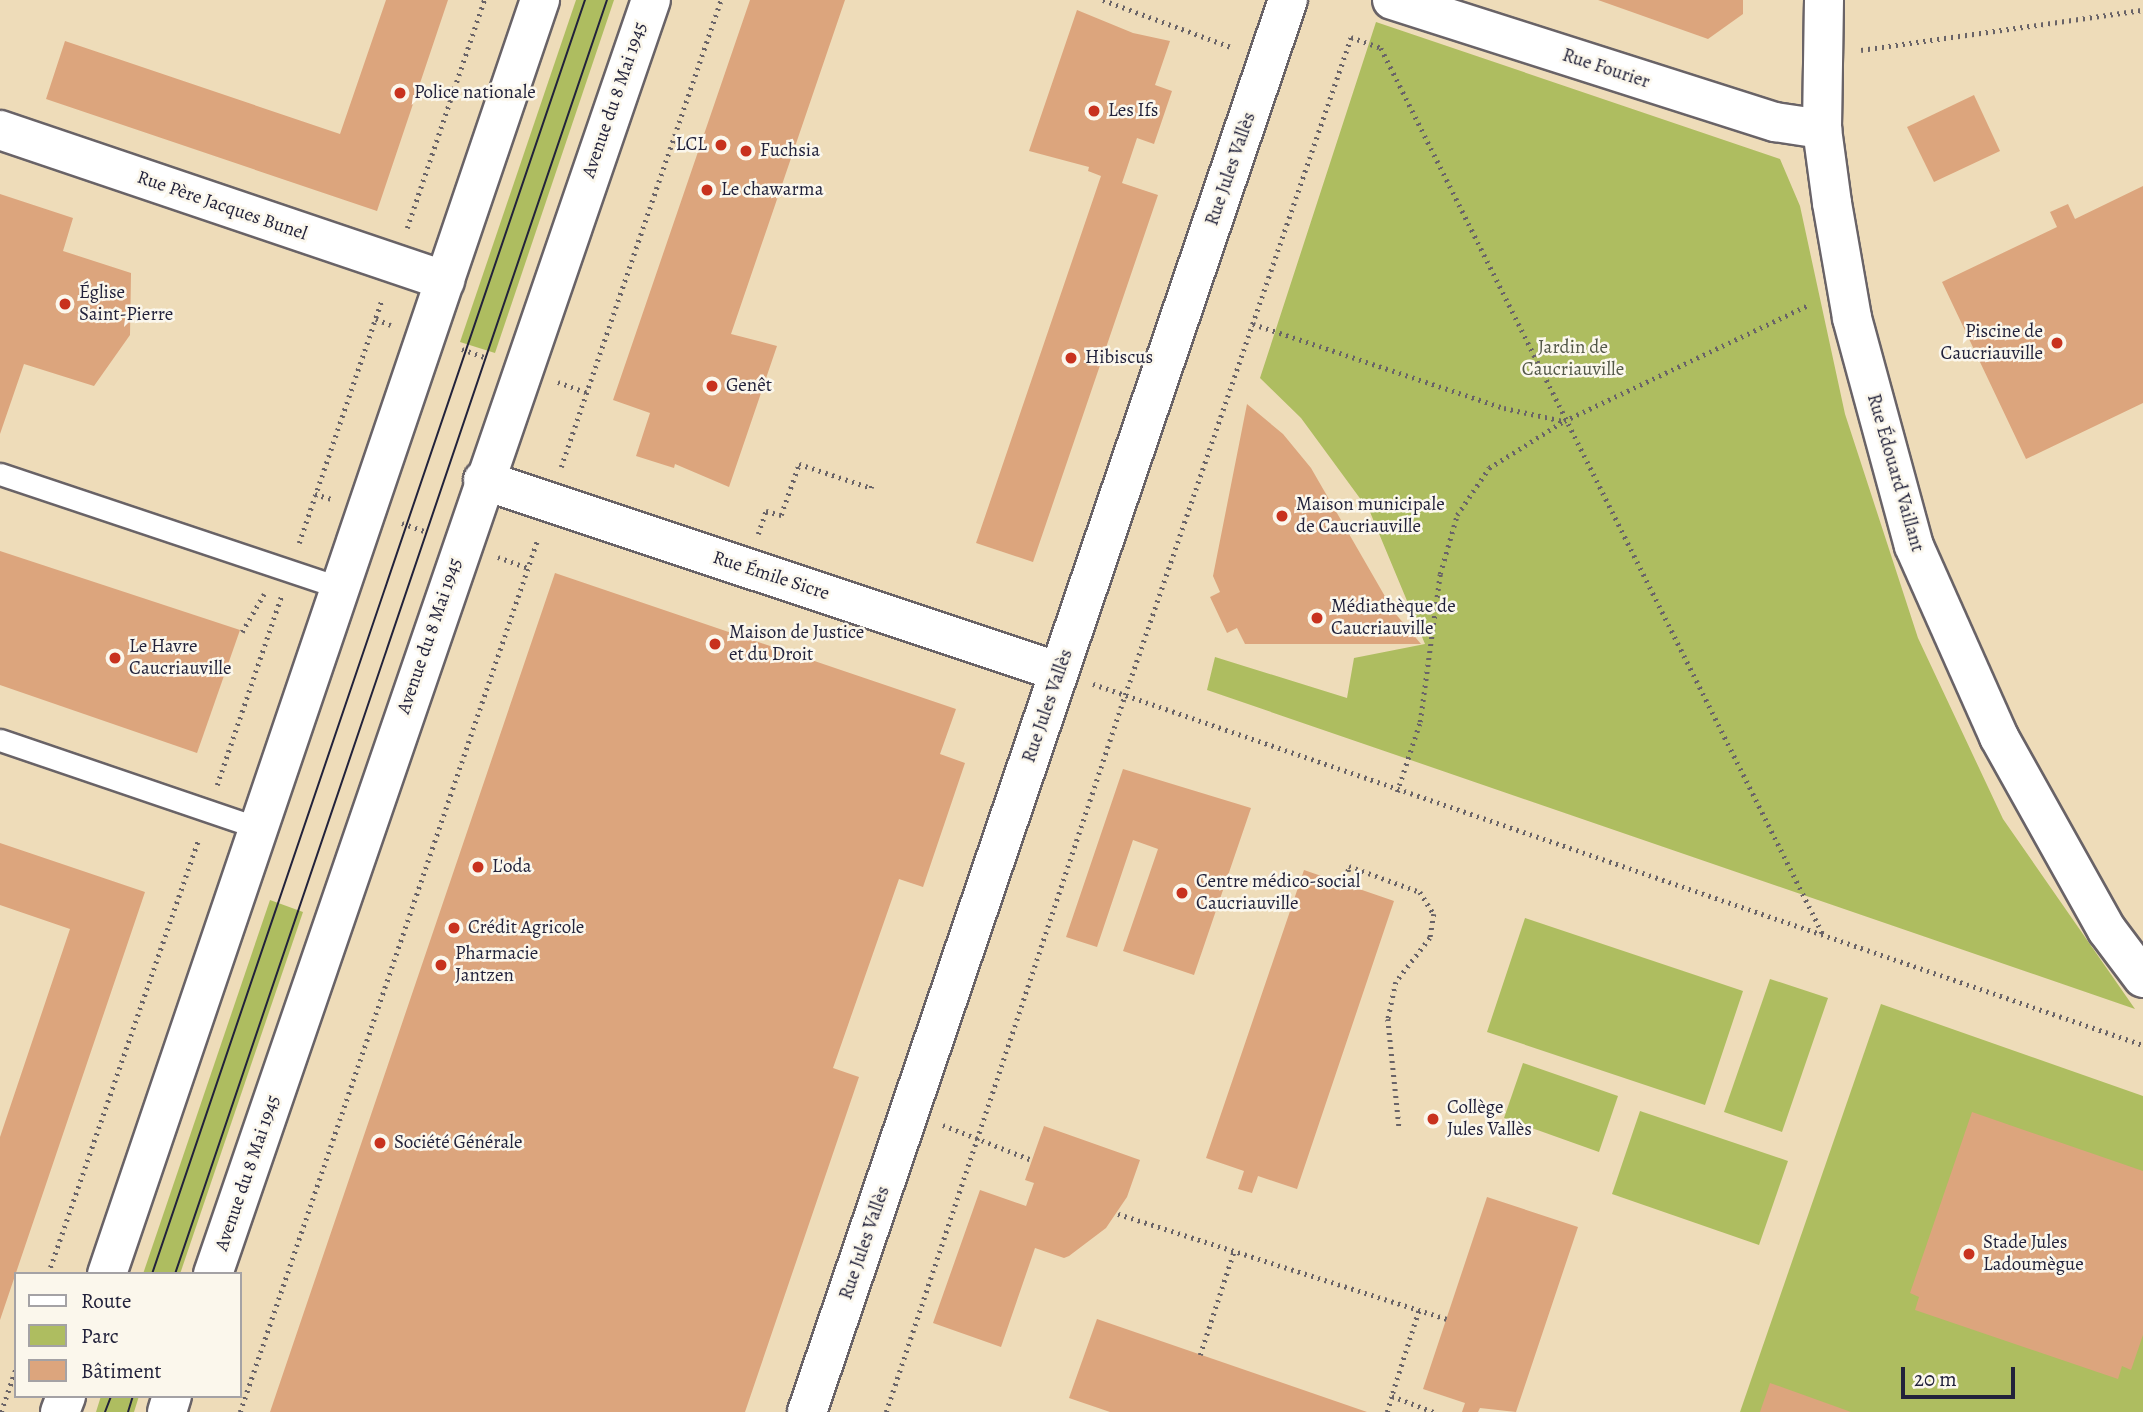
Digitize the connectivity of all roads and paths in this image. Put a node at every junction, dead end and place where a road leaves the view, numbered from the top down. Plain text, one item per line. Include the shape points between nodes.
1 (484, 0) edge
2 (540, 0) edge
3 (651, 0) edge
4 (721, 0) edge
5 (1104, 0) edge
6 (1288, 0) edge
7 (1392, 0) edge
8 (1824, 0) edge
9 (2143, 10) edge
10 (1822, 55) junction
11 (1268, 60) junction
12 (1822, 129) junction
13 (0, 130) edge
14 (394, 265) junction
15 (445, 281) junction
16 (1846, 287) junction
17 (1253, 324) junction
18 (427, 337) junction
19 (523, 370) junction
20 (1564, 421) junction
21 (0, 474) edge
22 (483, 480) junction
23 (872, 484) dead end
24 (549, 502) junction
25 (368, 512) junction
26 (461, 543) junction
27 (747, 568) junction
28 (289, 571) junction
29 (341, 588) junction
30 (247, 617) dead end
31 (242, 632) dead end
32 (1059, 672) junction
33 (1125, 695) junction
34 (0, 740) edge
35 (1397, 792) junction
36 (209, 811) junction
37 (256, 827) junction
38 (1344, 885) dead end
39 (1824, 936) junction
40 (2143, 978) edge
41 (2143, 1045) edge
42 (910, 1112) junction
43 (1399, 1126) dead end
44 (977, 1140) junction
45 (1032, 1160) dead end
46 (1118, 1214) dead end
47 (1234, 1251) junction
48 (49, 1272) edge
49 (108, 1272) edge
50 (215, 1272) edge
51 (1419, 1311) junction
52 (1447, 1319) dead end
53 (1200, 1355) dead end
54 (14, 1374) edge
55 (1392, 1396) junction
56 (1, 1412) edge
57 (240, 1412) edge
58 (807, 1412) edge
59 (886, 1412) edge
60 (1387, 1412) edge
61 (1434, 1412) edge

1 - 14 path
2 - 15 street
3 - 19 street, Avenue du 8 Mai 1945
4 - 24 path
5 - 11 path
6 - 11 street, Rue Jules Vallès
7 - 12 street, Rue Fourier via 1775,122
8 - 10 street, Rue Édouard Vaillant
9 - 10 path
10 - 12 street, Rue Édouard Vaillant
11 - 32 street, Rue Jules Vallès
12 - 16 street, Rue Édouard Vaillant
13 - 14 street, Rue Père Jacques Bunel
14 - 15 street, Rue Père Jacques Bunel
14 - 28 path
15 - 18 street
16 - 20 path
16 - 40 street, Rue Édouard Vaillant via 1914,547 1999,737 2107,930
17 - 20 path via 1504,408
17 - 20 path via 1352,37 1381,48
17 - 33 path
18 - 19 path
18 - 25 street
19 - 22 street, Avenue du 8 Mai 1945
20 - 35 path via 1489,468 1457,515 1440,574 1420,722
20 - 39 path
21 - 28 lane
22 - 24 street, Rue Émile Sicre
22 - 26 street, Avenue du 8 Mai 1945
23 - 27 path via 871,488 799,464 780,515 766,511
24 - 27 street, Rue Émile Sicre
24 - 57 path
25 - 26 path
25 - 29 street
26 - 50 street, Avenue du 8 Mai 1945
27 - 32 street, Rue Émile Sicre
28 - 29 lane
28 - 36 path
29 - 37 street
30 - 31 path
32 - 33 path
32 - 42 street, Rue Jules Vallès
33 - 35 path
33 - 44 path
34 - 36 lane
35 - 39 path
36 - 37 lane
36 - 48 path
37 - 49 street
38 - 43 path via 1349,866 1420,892 1434,914 1430,938 1396,982 1388,1020
39 - 41 path
42 - 44 path
42 - 58 street, Rue Jules Vallès
44 - 45 path
44 - 59 path
46 - 47 path
47 - 51 path
47 - 53 path
51 - 52 path
51 - 55 path
54 - 56 path
55 - 60 path
55 - 61 path

